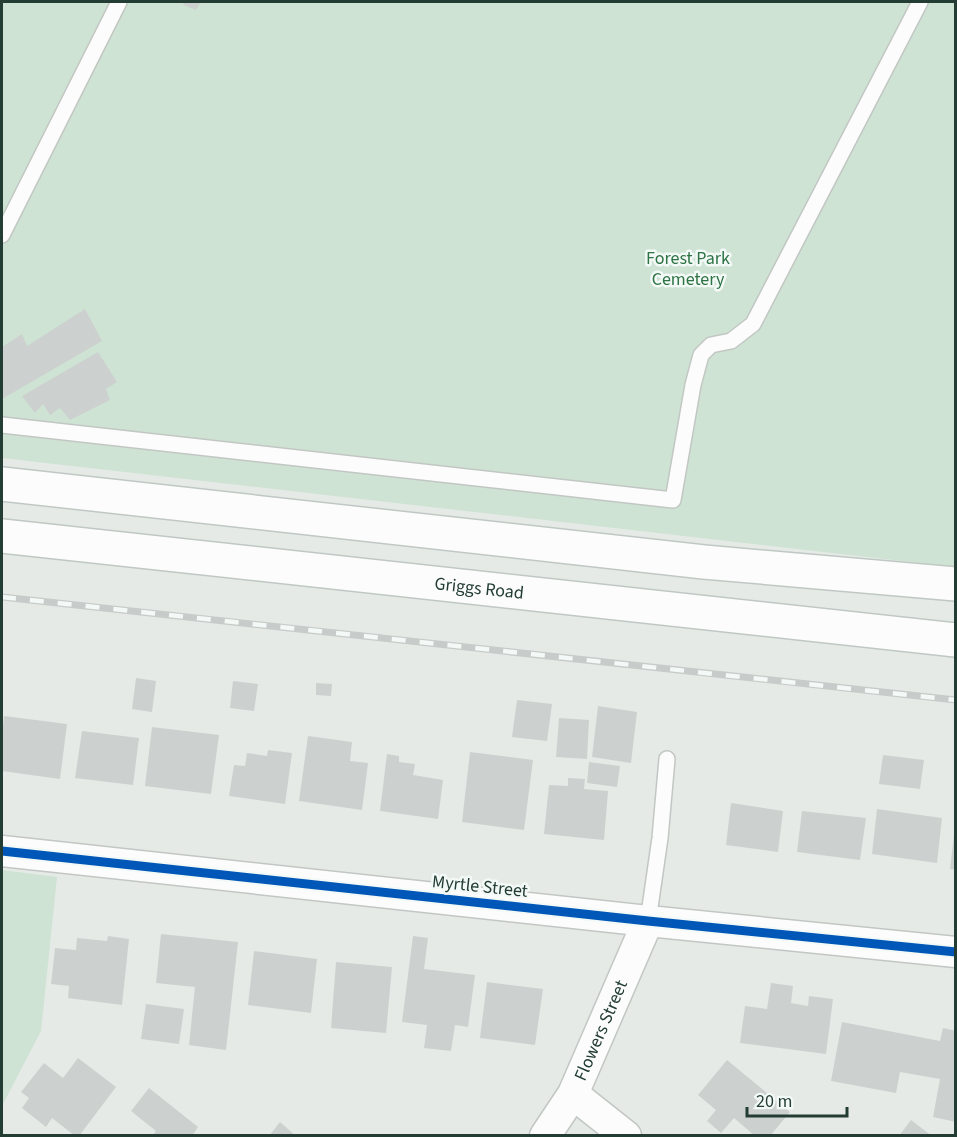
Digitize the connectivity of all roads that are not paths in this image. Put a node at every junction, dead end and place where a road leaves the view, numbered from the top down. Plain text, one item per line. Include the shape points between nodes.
1 (119, 2) edge
2 (920, 2) edge
3 (2, 235) edge
4 (2, 425) edge
5 (2, 484) edge
6 (2, 536) edge
7 (704, 562) junction
8 (956, 584) edge
9 (699, 612) junction
10 (956, 640) edge
11 (667, 759) dead end
12 (2, 851) edge
13 (648, 921) junction
14 (956, 952) edge
15 (573, 1094) junction
16 (545, 1136) edge
17 (626, 1136) edge

1 - 3 lane
2 - 4 lane via 753,324 731,341 711,345 701,355 673,500
5 - 7 main road
6 - 9 main road, Griggs Road
7 - 8 main road
7 - 9 main road
9 - 10 main road, Griggs Road
11 - 13 lane
12 - 13 street, Myrtle Street
13 - 14 street, Myrtle Street
13 - 15 street, Flowers Street
15 - 16 street, Flowers Street
15 - 17 street

